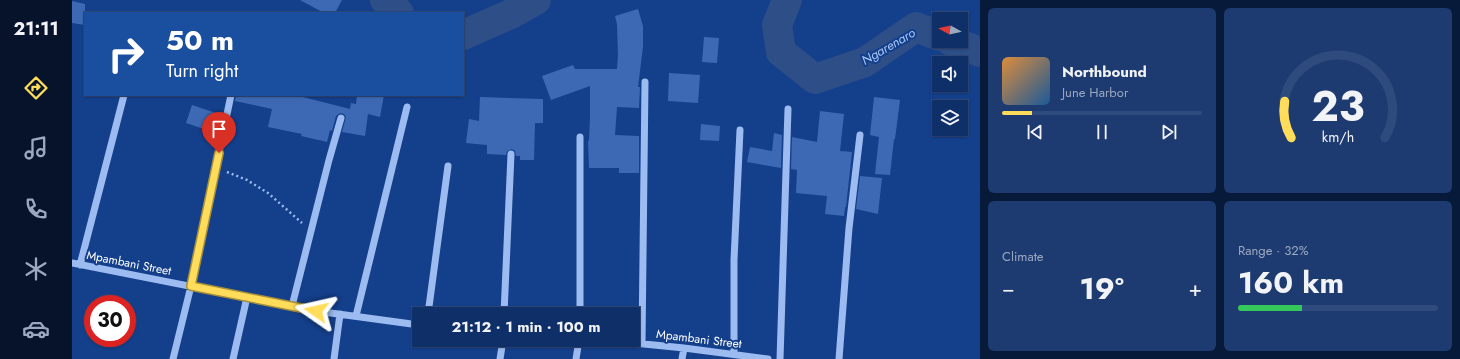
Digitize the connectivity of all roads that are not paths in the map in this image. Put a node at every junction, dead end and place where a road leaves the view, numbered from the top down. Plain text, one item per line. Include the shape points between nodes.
1 (646, 82) dead end
2 (124, 96) edge
3 (231, 96) edge
4 (407, 107) dead end
5 (788, 109) dead end
6 (341, 118) dead end
7 (740, 130) dead end
8 (860, 135) dead end
9 (580, 138) dead end
10 (510, 154) dead end
11 (448, 166) dead end
12 (72, 263) edge
13 (80, 265) junction
14 (191, 286) junction
15 (247, 297) junction
16 (292, 306) junction
17 (429, 307) edge
18 (504, 307) edge
19 (580, 307) edge
20 (340, 314) junction
21 (356, 316) junction
22 (412, 324) edge
23 (642, 343) joint
24 (502, 347) edge
25 (578, 347) edge
26 (684, 348) junction
27 (734, 354) junction
28 (173, 359) edge
29 (233, 359) edge
30 (334, 359) edge
31 (500, 359) edge
32 (576, 359) edge
33 (682, 359) edge
34 (768, 359) edge
35 (780, 359) edge
36 (839, 359) edge

1 - 23 street
2 - 13 street
3 - 14 street
4 - 21 street
5 - 35 street
6 - 16 street
7 - 27 street via 734,260
8 - 36 street via 849,228
9 - 19 street
10 - 18 street
11 - 17 street
12 - 13 street, Mpambani Street
13 - 14 street, Mpambani Street
14 - 15 street, Mpambani Street
14 - 28 street
15 - 16 street, Mpambani Street
15 - 29 street
16 - 20 street, Mpambani Street
20 - 21 street, Mpambani Street
20 - 30 street
21 - 22 street, Mpambani Street
23 - 26 street, Mpambani Street
24 - 31 street
25 - 32 street
26 - 27 street, Mpambani Street
26 - 33 street
27 - 34 street, Mpambani Street

